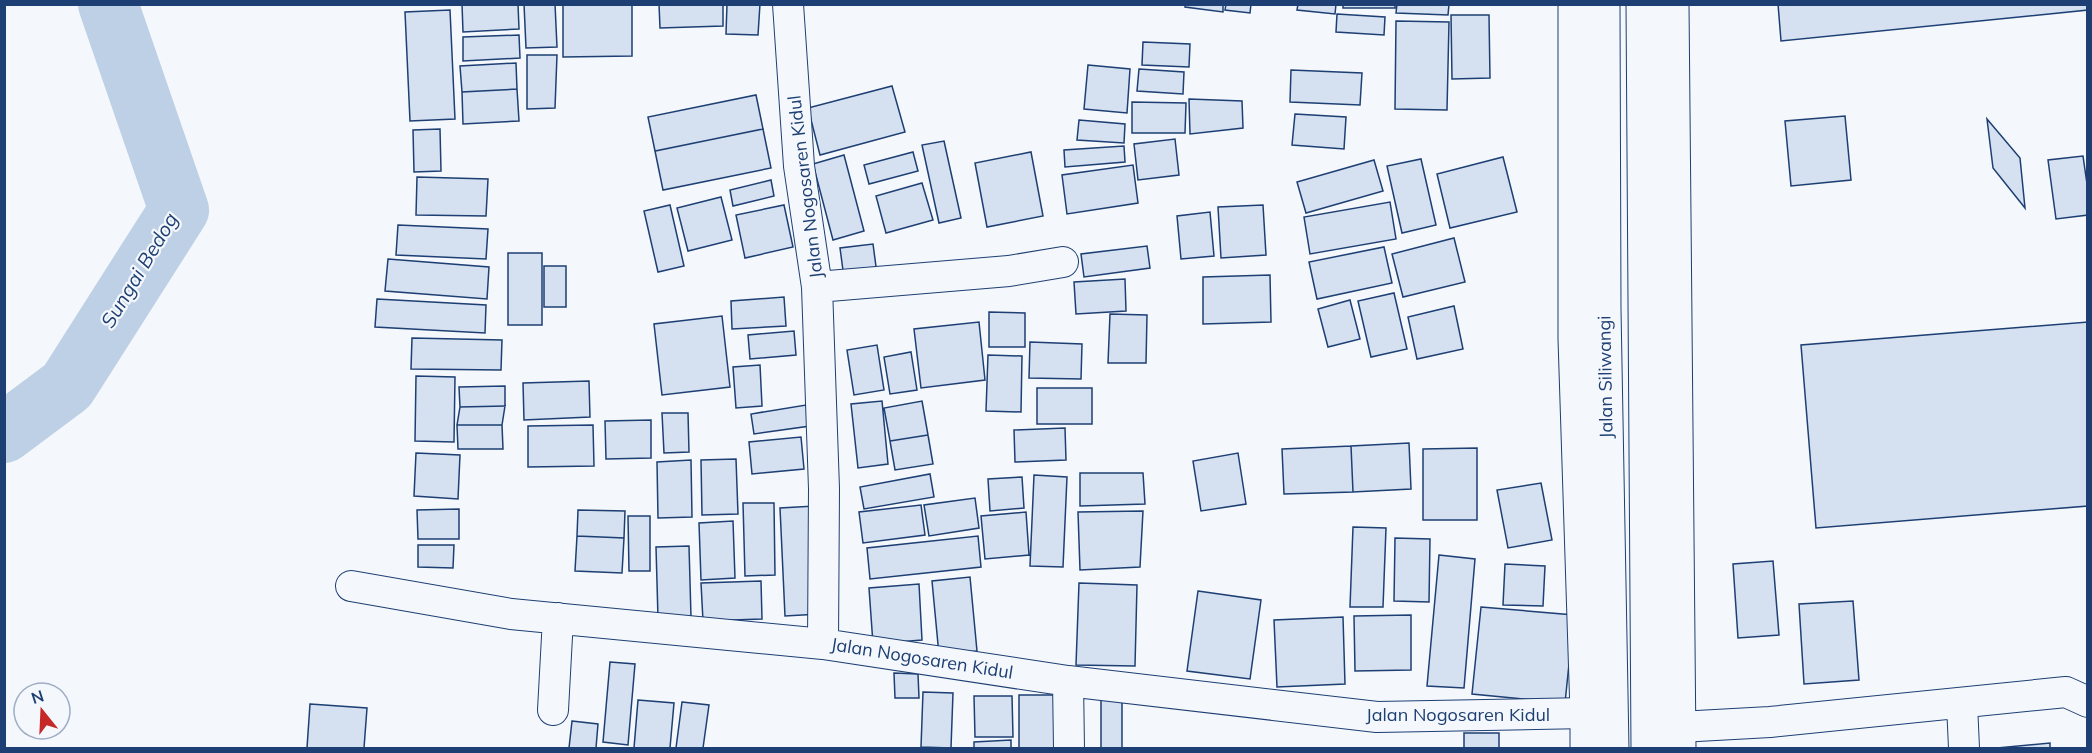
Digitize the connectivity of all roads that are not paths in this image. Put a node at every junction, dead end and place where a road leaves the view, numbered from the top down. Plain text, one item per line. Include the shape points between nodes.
1 (788, 4) edge
2 (1575, 4) edge
3 (1603, 4) edge
4 (1643, 4) edge
5 (1672, 4) edge
6 (1064, 262) dead end
7 (817, 287) junction
8 (351, 586) dead end
9 (558, 618) junction
10 (823, 644) junction
11 (1068, 681) junction
12 (2088, 702) edge
13 (1962, 704) junction
14 (553, 710) dead end
15 (1587, 712) junction
16 (1679, 738) edge
17 (1068, 748) edge
18 (1587, 748) edge
19 (1612, 748) edge
20 (1648, 748) edge
21 (1964, 748) edge

1 - 7 street, Jalan Nogosaren Kidul via 799,166
2 - 15 main road via 1575,339
3 - 19 main road, Jalan Siliwangi
4 - 20 main road
5 - 16 main road
6 - 7 street via 1000,272
7 - 10 street, Jalan Nogosaren Kidul via 824,489
8 - 9 street via 511,614
9 - 10 street
9 - 14 street
10 - 11 street, Jalan Nogosaren Kidul
11 - 15 street, Jalan Nogosaren Kidul via 1377,717
11 - 17 street
12 - 13 street via 2066,692
13 - 16 street via 1770,722
13 - 21 street
15 - 18 main road

